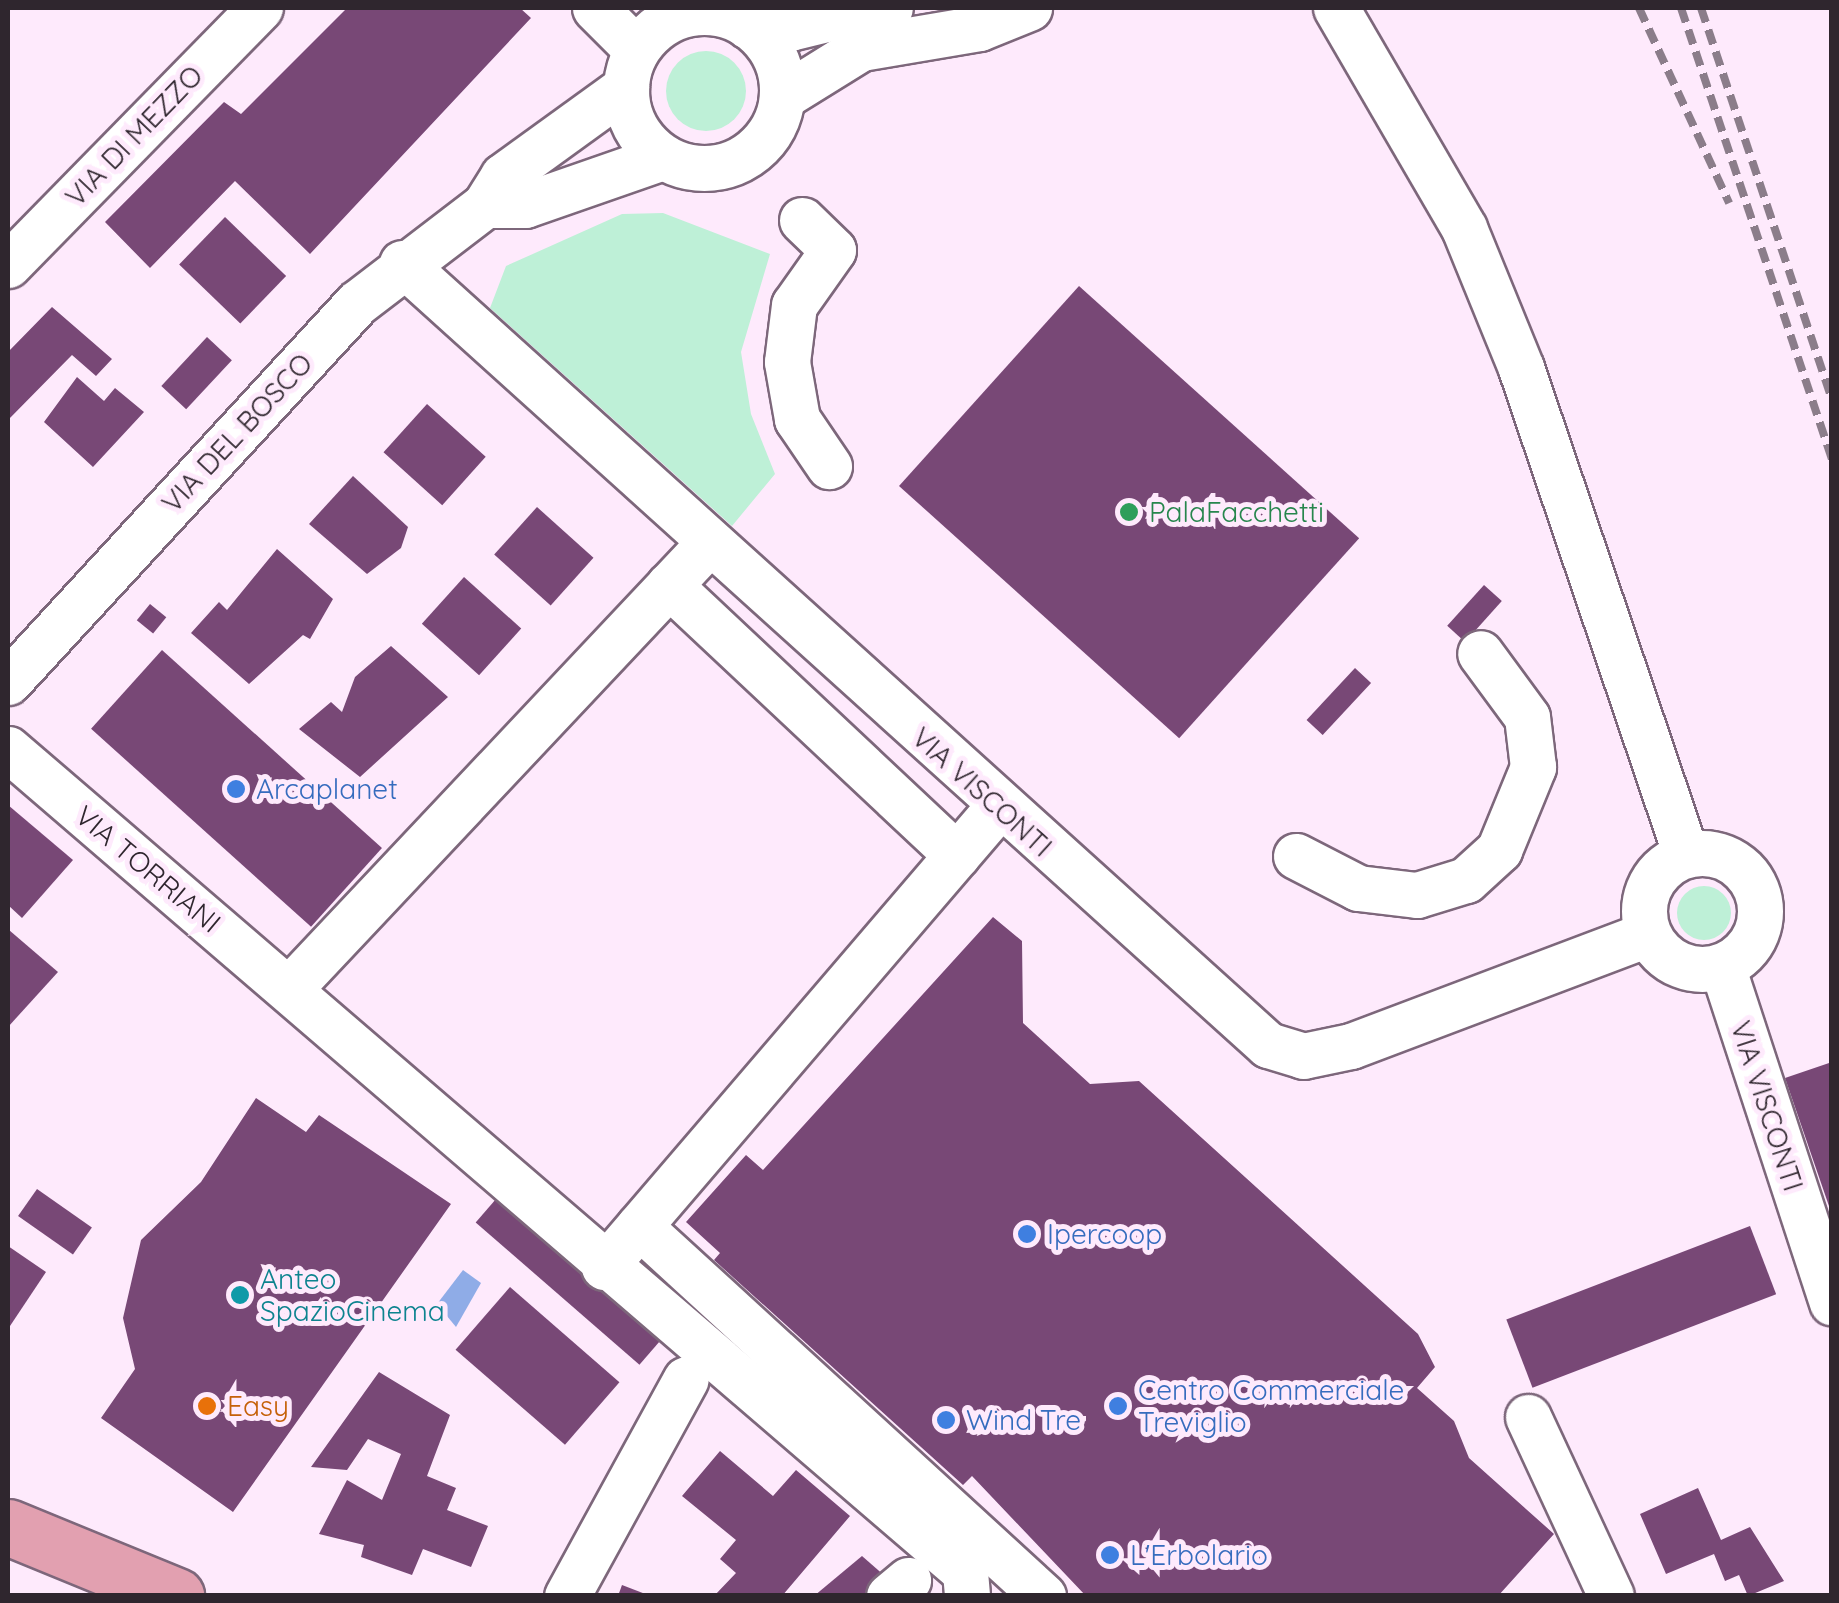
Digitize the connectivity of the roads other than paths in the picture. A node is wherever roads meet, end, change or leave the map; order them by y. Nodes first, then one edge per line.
1 (260, 8) edge
2 (595, 8) edge
3 (890, 8) edge
4 (1029, 8) edge
5 (1336, 8) edge
6 (681, 12) edge
7 (737, 17) edge
8 (866, 28) edge
9 (632, 68) junction
10 (782, 97) junction
11 (663, 157) junction
12 (485, 206) junction
13 (802, 220) dead end
14 (402, 263) junction
15 (8, 265) edge
16 (830, 466) dead end
17 (708, 544) junction
18 (669, 585) junction
19 (1480, 653) dead end
20 (8, 682) edge
21 (8, 749) edge
22 (998, 806) junction
23 (956, 855) junction
24 (1686, 855) junction
25 (1296, 856) dead end
26 (1648, 934) junction
27 (1722, 966) junction
28 (289, 989) junction
29 (639, 1226) junction
30 (604, 1267) junction
31 (1832, 1302) edge
32 (686, 1379) dead end
33 (1528, 1417) dead end
34 (8, 1527) edge
35 (147, 1590) edge
36 (568, 1596) edge
37 (967, 1596) edge
38 (1043, 1596) edge
39 (1611, 1596) edge

1 - 15 street, VIA DI MEZZO
2 - 9 street
3 - 8 street
4 - 8 street
5 - 24 street
6 - 7 street
6 - 9 street
7 - 8 street
7 - 10 street
8 - 10 street
9 - 11 street
9 - 12 street, VIA DEL BOSCO
10 - 11 street
11 - 12 street, VIA DEL BOSCO
12 - 14 street, VIA DEL BOSCO
13 - 16 street
14 - 17 street, VIA VISCONTI
14 - 20 street, VIA DEL BOSCO
17 - 18 street
17 - 22 street, VIA VISCONTI
18 - 23 street
18 - 28 street
19 - 25 street
21 - 28 street, VIA TORRIANI
22 - 23 street
22 - 26 street, VIA VISCONTI
23 - 29 street
24 - 26 street
24 - 27 street
26 - 27 street
27 - 31 street, VIA VISCONTI
28 - 30 street, VIA TORRIANI
29 - 30 street
29 - 38 street
30 - 37 street, VIA TORRIANI
32 - 36 street
33 - 39 street
34 - 35 main road

